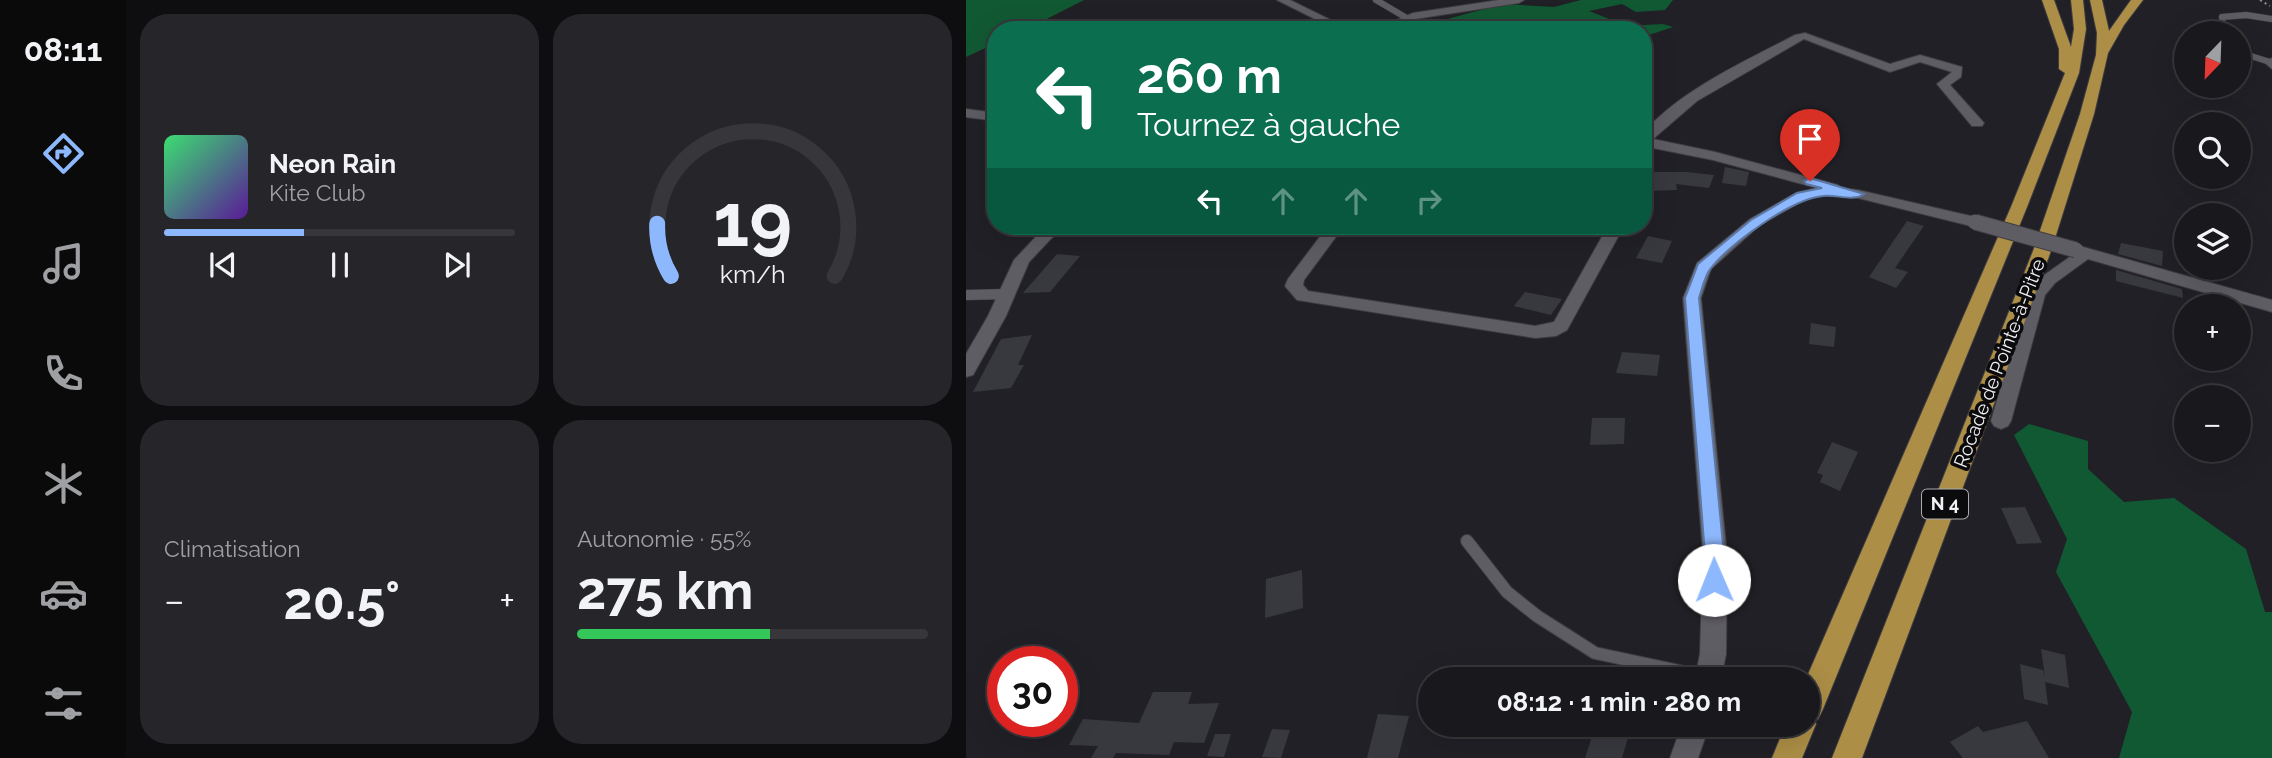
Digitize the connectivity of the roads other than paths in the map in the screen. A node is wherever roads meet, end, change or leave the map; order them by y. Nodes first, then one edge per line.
1 (1282, 0) edge
2 (1376, 0) edge
3 (1519, 0) edge
4 (2048, 0) edge
5 (2077, 0) edge
6 (2095, 0) edge
7 (2137, 0) edge
8 (1503, 1) edge
9 (1405, 18) junction
10 (2272, 19) edge
11 (1327, 21) edge
12 (1399, 21) edge
13 (2222, 21) edge
14 (2102, 55) junction
15 (2251, 56) edge
16 (2271, 63) edge
17 (2058, 108) junction
18 (966, 113) edge
19 (987, 116) edge
20 (1977, 123) dead end
21 (1652, 131) edge
22 (1652, 144) edge
23 (1858, 194) junction
24 (1046, 235) edge
25 (1329, 235) edge
26 (1611, 235) edge
27 (2081, 251) junction
28 (1007, 294) junction
29 (966, 295) edge
30 (2272, 306) edge
31 (966, 370) edge
32 (2001, 421) dead end
33 (1467, 541) dead end
34 (1658, 667) edge
35 (1710, 667) edge
36 (1820, 680) edge
37 (1692, 737) edge
38 (1796, 737) edge
39 (1684, 758) edge
40 (1787, 758) edge
41 (1847, 758) edge

1 - 11 street
2 - 9 lane
3 - 8 street
4 - 17 highway
5 - 17 highway, Rocade de Pointe-à-Pitre / N 4
6 - 14 highway, Rocade de Pointe-à-Pitre / N 4
7 - 14 highway
8 - 9 street
9 - 12 street
10 - 13 lane
14 - 41 highway, Rocade de Pointe-à-Pitre / N 4
15 - 16 lane
17 - 36 highway, Rocade de Pointe-à-Pitre / N 4
18 - 19 street
20 - 21 street
22 - 23 street
23 - 27 street, bridge
23 - 35 street
24 - 28 street
25 - 26 street
27 - 30 street
27 - 32 street
28 - 29 lane
28 - 31 street
33 - 34 lane
37 - 39 street
38 - 40 highway

